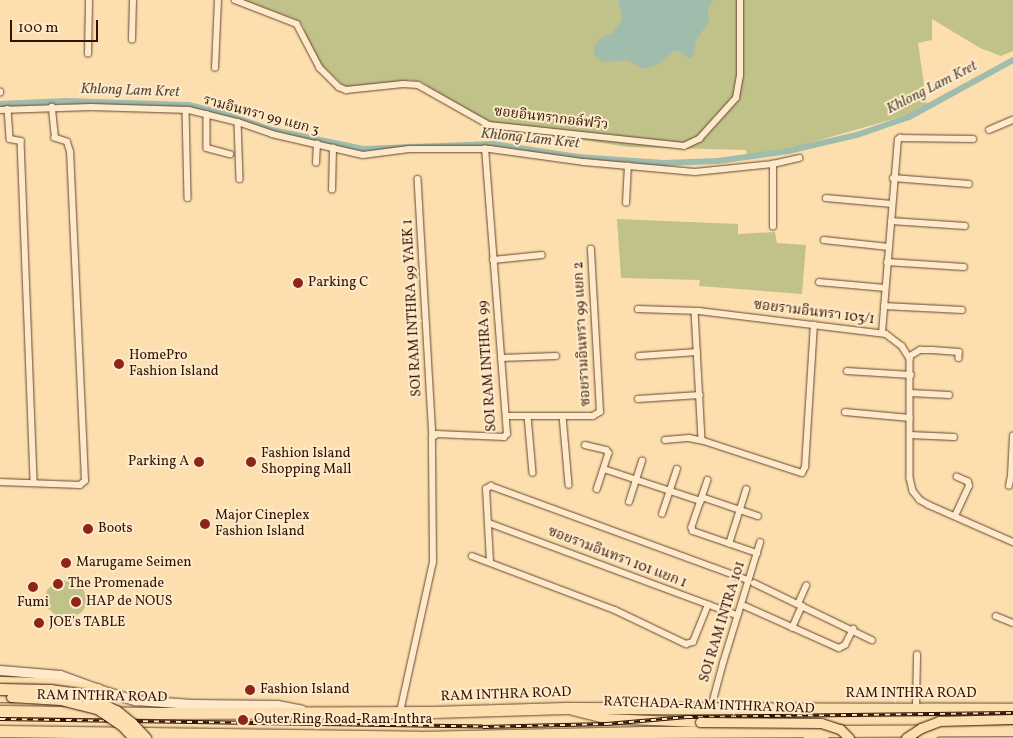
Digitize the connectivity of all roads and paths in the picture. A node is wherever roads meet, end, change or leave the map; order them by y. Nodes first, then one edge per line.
1 (89, 0) edge
2 (133, 0) edge
3 (218, 0) edge
4 (235, 0) edge
5 (740, 0) edge
6 (132, 40) dead end
7 (88, 54) dead end
8 (214, 68) dead end
9 (52, 107) junction
10 (0, 109) edge
11 (8, 109) junction
12 (186, 110) junction
13 (207, 114) junction
14 (1013, 120) edge
15 (238, 122) junction
16 (989, 130) dead end
17 (972, 140) dead end
18 (316, 144) junction
19 (333, 148) junction
20 (485, 150) junction
21 (230, 154) dead end
22 (799, 158) dead end
23 (316, 163) dead end
24 (773, 164) junction
25 (628, 166) junction
26 (893, 178) junction
27 (240, 179) dead end
28 (418, 179) dead end
29 (969, 184) dead end
30 (332, 190) dead end
31 (188, 198) dead end
32 (826, 198) dead end
33 (626, 203) dead end
34 (892, 204) junction
35 (891, 221) junction
36 (965, 226) dead end
37 (773, 227) dead end
38 (824, 240) dead end
39 (889, 247) junction
40 (591, 249) dead end
41 (542, 255) dead end
42 (493, 260) junction
43 (887, 262) junction
44 (964, 267) dead end
45 (819, 282) dead end
46 (885, 288) junction
47 (884, 306) junction
48 (638, 309) dead end
49 (962, 310) dead end
50 (695, 311) junction
51 (814, 325) junction
52 (882, 333) junction
53 (697, 352) junction
54 (556, 356) dead end
55 (638, 356) dead end
56 (910, 356) junction
57 (501, 358) junction
58 (959, 358) dead end
59 (847, 371) dead end
60 (911, 375) junction
61 (910, 392) junction
62 (949, 394) dead end
63 (700, 395) junction
64 (638, 399) dead end
65 (845, 412) dead end
66 (506, 416) junction
67 (528, 416) junction
68 (563, 416) junction
69 (910, 418) junction
70 (433, 436) junction
71 (910, 436) junction
72 (1013, 436) edge
73 (954, 437) dead end
74 (665, 440) dead end
75 (702, 440) junction
76 (585, 445) dead end
77 (642, 461) dead end
78 (604, 469) junction
79 (677, 469) dead end
80 (533, 473) dead end
81 (1012, 474) edge
82 (957, 478) dead end
83 (636, 480) junction
84 (708, 480) dead end
85 (0, 482) edge
86 (34, 483) junction
87 (569, 485) dead end
88 (1009, 486) dead end
89 (597, 489) dead end
90 (669, 490) junction
91 (746, 490) dead end
92 (702, 499) junction
93 (629, 502) dead end
94 (740, 510) junction
95 (662, 514) dead end
96 (758, 516) dead end
97 (955, 516) junction
98 (489, 523) junction
99 (1013, 542) edge
100 (760, 543) dead end
101 (729, 544) junction
102 (757, 553) junction
103 (472, 556) dead end
104 (490, 562) junction
105 (751, 582) junction
106 (806, 586) dead end
107 (708, 605) junction
108 (800, 605) junction
109 (745, 606) dead end
110 (737, 615) junction
111 (996, 616) dead end
112 (1013, 623) edge
113 (792, 628) junction
114 (853, 629) junction
115 (872, 640) dead end
116 (917, 655) dead end
117 (0, 670) edge
118 (0, 682) edge
119 (0, 689) edge
120 (98, 689) junction
121 (0, 697) edge
122 (564, 708) junction
123 (712, 708) junction
124 (864, 709) junction
125 (892, 709) junction
126 (963, 709) junction
127 (1013, 709) edge
128 (916, 710) junction
129 (0, 711) edge
130 (308, 711) junction
131 (400, 712) junction
132 (1013, 719) edge
133 (865, 730) junction
134 (1013, 730) edge
135 (0, 731) edge
136 (790, 731) junction
137 (892, 731) junction
138 (958, 731) junction
139 (937, 733) edge
140 (283, 735) junction
141 (643, 735) edge
142 (750, 735) edge
143 (570, 736) edge
144 (586, 736) edge
145 (414, 737) edge
146 (443, 737) edge
147 (133, 738) edge
148 (145, 738) edge
149 (262, 738) edge
150 (824, 738) edge
151 (849, 738) edge
152 (906, 738) edge
153 (922, 738) edge

1 - 7 street
2 - 6 street
3 - 8 street
4 - 5 street, ซอยอินทรากอล์ฟวิว
9 - 11 street, รามอินทรา 99 แยก 3
9 - 12 street, รามอินทรา 99 แยก 3
9 - 86 street
10 - 11 street, รามอินทรา 99 แยก 3
11 - 86 street
12 - 13 street, รามอินทรา 99 แยก 3
12 - 31 street
13 - 15 street, รามอินทรา 99 แยก 3
13 - 21 street
14 - 16 street
15 - 18 street, รามอินทรา 99 แยก 3
15 - 27 street
17 - 26 street
18 - 19 street, รามอินทรา 99 แยก 3
18 - 23 street
19 - 20 street, รามอินทรา 99 แยก 3
19 - 30 street
20 - 25 street, รามอินทรา 99 แยก 3
20 - 42 street, SOI RAM INTHRA 99
22 - 24 street, รามอินทรา 99 แยก 3
24 - 25 street, รามอินทรา 99 แยก 3
24 - 37 street
25 - 33 street
26 - 29 street
26 - 34 street
28 - 70 street, SOI RAM INTHRA 99 YAEK 1
32 - 34 street
34 - 35 street
35 - 36 street
35 - 39 street
38 - 39 street
39 - 43 street
40 - 68 street, ซอยรามอินทรา 99 แยก 2
41 - 42 street
42 - 57 street, SOI RAM INTHRA 99
43 - 44 street
43 - 46 street
45 - 46 street
46 - 47 street
47 - 49 street
47 - 52 street
48 - 50 street, ซอยรามอินทรา 103/1
50 - 51 street, ซอยรามอินทรา 103/1
50 - 53 street
51 - 52 street, ซอยรามอินทรา 103/1
51 - 75 street
52 - 56 street, ซอยรามอินทรา 103/1
53 - 55 street
53 - 63 street
54 - 57 street
56 - 58 street
56 - 60 street
57 - 66 street, SOI RAM INTHRA 99
59 - 60 street
60 - 61 street
61 - 62 street
61 - 69 street
63 - 64 street
63 - 75 street
65 - 69 street
66 - 67 street, ซอยรามอินทรา 99 แยก 2
66 - 70 street, SOI RAM INTHRA 99
67 - 68 street, ซอยรามอินทรา 99 แยก 2
67 - 80 street
68 - 87 street
69 - 71 street
70 - 131 street
71 - 73 street
71 - 97 street
72 - 81 street
74 - 75 street
76 - 78 street
77 - 83 street
78 - 83 street
78 - 89 street
79 - 90 street
81 - 88 street
82 - 97 street
83 - 90 street
83 - 93 street
84 - 92 street
85 - 86 street
90 - 92 street
90 - 95 street
91 - 94 street
92 - 94 street
92 - 101 street
94 - 96 street
94 - 101 street
97 - 99 street
98 - 104 street
98 - 105 street
98 - 107 street, ซอยรามอินทรา 101 แยก 1
100 - 102 street, SOI RAM INTRA 101
101 - 102 street
102 - 105 street, SOI RAM INTRA 101
103 - 104 street
104 - 107 street
105 - 108 street
105 - 110 street, SOI RAM INTRA 101
106 - 108 street
107 - 110 street, ซอยรามอินทรา 101 แยก 1
108 - 113 street
108 - 114 street
109 - 113 street
110 - 123 street, SOI RAM INTRA 101
111 - 112 street
113 - 114 street
114 - 115 street
116 - 128 street
117 - 120 main road
118 - 120 highway
119 - 148 highway, bridge
120 - 130 main road
121 - 147 main road, bridge
122 - 123 highway, RAM INTHRA ROAD
122 - 131 highway, RAM INTHRA ROAD
122 - 151 main road, RATCHADA-RAM INTHRA ROAD, bridge
123 - 124 highway, RAM INTHRA ROAD
124 - 125 highway, RAM INTHRA ROAD
124 - 133 highway
125 - 128 highway, RAM INTHRA ROAD
125 - 137 highway
126 - 127 highway, RAM INTHRA ROAD
126 - 128 highway, RAM INTHRA ROAD
126 - 138 highway
129 - 130 highway, RAM INTHRA ROAD
130 - 131 highway, RAM INTHRA ROAD
132 - 152 main road, bridge
133 - 136 highway
133 - 137 highway
134 - 138 highway
135 - 140 highway
136 - 142 highway
136 - 150 main road, RATCHADA-RAM INTHRA ROAD
137 - 139 highway
138 - 139 highway
139 - 153 main road
140 - 145 highway
140 - 149 highway
141 - 142 highway
141 - 144 highway
143 - 144 highway
143 - 146 highway
145 - 146 highway

